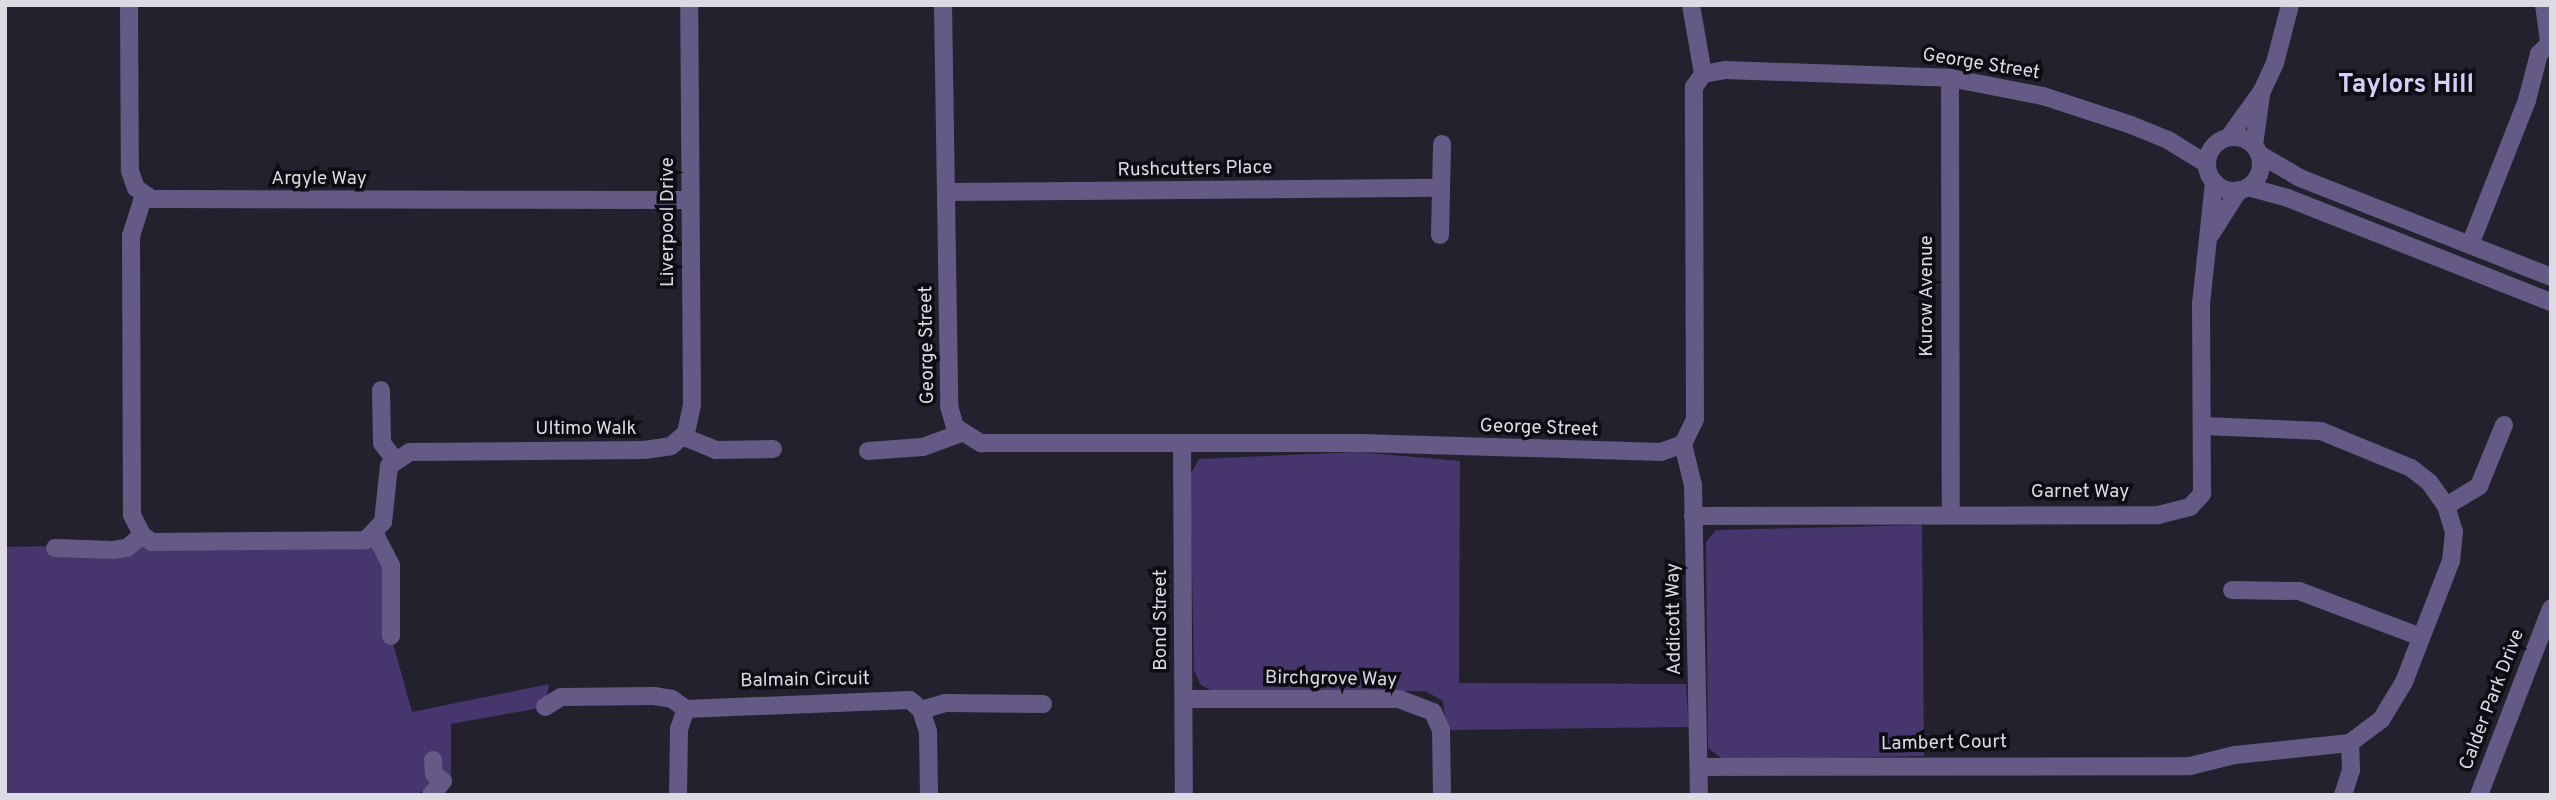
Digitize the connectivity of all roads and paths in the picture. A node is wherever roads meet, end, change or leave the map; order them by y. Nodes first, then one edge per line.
1 (129, 5) edge
2 (689, 5) edge
3 (1691, 5) edge
4 (2290, 5) edge
5 (2544, 5) edge
6 (946, 10) edge
7 (2550, 42) edge
8 (1703, 74) junction
9 (1950, 78) junction
10 (2262, 91) junction
11 (2229, 137) junction
12 (2168, 140) junction
13 (1443, 144) dead end
14 (2213, 146) junction
15 (2256, 150) junction
16 (2207, 164) junction
17 (2214, 183) junction
18 (1441, 188) junction
19 (2243, 188) junction
20 (948, 192) junction
21 (144, 195) junction
22 (690, 200) junction
23 (1440, 235) dead end
24 (2209, 237) junction
25 (2470, 245) junction
26 (2551, 277) edge
27 (2551, 302) edge
28 (381, 390) dead end
29 (2504, 425) dead end
30 (2203, 426) junction
31 (961, 433) junction
32 (684, 438) junction
33 (1182, 444) junction
34 (1683, 444) junction
35 (773, 449) dead end
36 (868, 451) dead end
37 (394, 459) junction
38 (2446, 506) junction
39 (1951, 513) junction
40 (1693, 516) junction
41 (375, 534) junction
42 (142, 535) junction
43 (55, 548) dead end
44 (2232, 590) dead end
45 (2549, 613) edge
46 (391, 636) dead end
47 (2421, 637) junction
48 (1184, 699) junction
49 (1043, 704) dead end
50 (545, 707) dead end
51 (686, 709) junction
52 (921, 709) junction
53 (2350, 743) junction
54 (432, 760) dead end
55 (1699, 766) junction
56 (431, 795) edge
57 (678, 795) edge
58 (929, 795) edge
59 (1184, 795) edge
60 (1441, 795) edge
61 (1699, 795) edge
62 (2343, 795) edge
63 (2479, 795) edge

1 - 21 street
2 - 22 street, Liverpool Drive
3 - 8 street
4 - 10 street
5 - 7 street
6 - 20 street, George Street
7 - 25 street
8 - 9 street, George Street
8 - 34 street
9 - 12 street, George Street
9 - 39 street, Kurow Avenue
10 - 11 street
10 - 15 street
11 - 14 street
11 - 15 street
12 - 14 street, George Street
12 - 16 street, George Street
13 - 18 street
14 - 16 street
15 - 19 street
15 - 25 street
16 - 17 street
17 - 19 street
17 - 24 street, Garnet Way
18 - 20 street, Rushcutters Place
18 - 23 street
19 - 24 street, Garnet Way
19 - 27 street
20 - 31 street, George Street
21 - 22 street, Argyle Way
21 - 42 street
22 - 32 street, Liverpool Drive
24 - 30 street, Garnet Way
25 - 26 street
28 - 37 street
29 - 38 street
30 - 38 street
30 - 39 street, Garnet Way
31 - 33 street, George Street
31 - 36 street
32 - 35 street
32 - 37 street, Ultimo Walk
33 - 34 street, George Street
33 - 48 street, Bond Street
34 - 40 street, Addicott Way
37 - 41 street
38 - 47 street
39 - 40 street, Garnet Way
40 - 55 street, Addicott Way
41 - 42 street
41 - 46 street
42 - 43 street
44 - 47 street
45 - 63 street, Calder Park Drive
47 - 53 street
48 - 59 street, Bond Street
48 - 60 street, Birchgrove Way
49 - 52 street, Balmain Circuit
50 - 51 street, Balmain Circuit
51 - 52 street, Balmain Circuit
51 - 57 street
52 - 58 street
53 - 55 street, Lambert Court
53 - 62 street
54 - 56 street
55 - 61 street, Addicott Way

